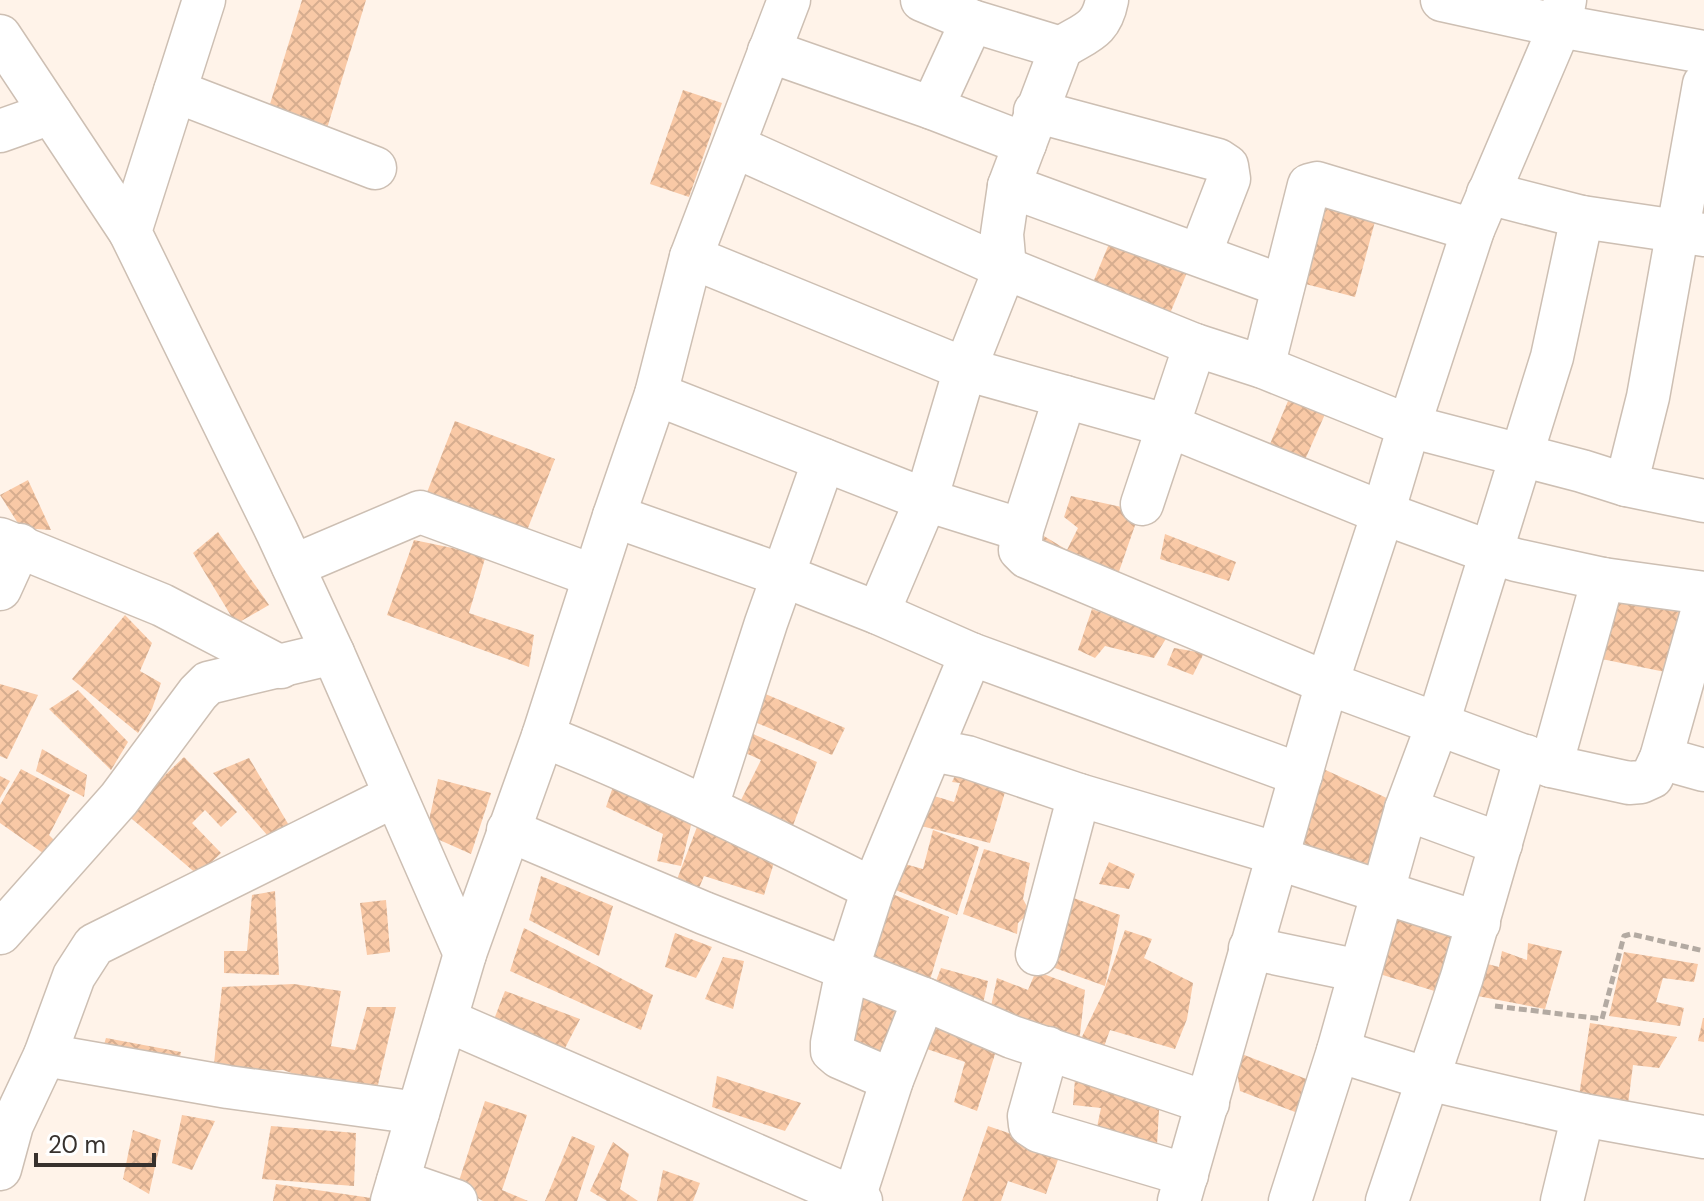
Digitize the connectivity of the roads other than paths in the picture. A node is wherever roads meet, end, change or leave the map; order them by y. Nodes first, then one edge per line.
1 (204, 0) edge
2 (789, 0) edge
3 (922, 0) edge
4 (1107, 0) edge
5 (1442, 0) edge
6 (1562, 13) edge
7 (985, 16) edge
8 (0, 36) edge
9 (1061, 48) junction
10 (769, 51) junction
11 (1704, 52) edge
12 (1704, 84) edge
13 (175, 91) junction
14 (932, 108) junction
15 (51, 113) junction
16 (1030, 128) junction
17 (0, 131) edge
18 (734, 146) junction
19 (375, 168) dead end
20 (1009, 186) junction
21 (1481, 212) junction
22 (1582, 217) junction
23 (130, 232) junction
24 (1692, 233) edge
25 (1200, 254) junction
26 (691, 257) junction
27 (1005, 268) junction
28 (1283, 286) junction
29 (1195, 345) junction
30 (1263, 367) junction
31 (965, 369) junction
32 (656, 394) junction
33 (1065, 397) junction
34 (1169, 426) junction
35 (1409, 426) junction
36 (1521, 457) junction
37 (824, 460) junction
38 (1626, 485) junction
39 (926, 500) junction
40 (1704, 501) edge
41 (1142, 504) dead end
42 (1383, 513) junction
43 (614, 516) junction
44 (1022, 530) junction
45 (10, 542) edge
46 (1490, 552) junction
47 (293, 566) junction
48 (594, 576) junction
49 (784, 576) junction
50 (1603, 579) junction
51 (0, 589) edge
52 (1704, 593) edge
53 (1704, 605) edge
54 (878, 613) junction
55 (333, 653) junction
56 (971, 654) junction
57 (281, 667) junction
58 (1695, 679) edge
59 (1327, 683) junction
60 (1438, 723) junction
61 (543, 736) junction
62 (932, 750) junction
63 (1661, 758) junction
64 (1538, 761) junction
65 (1704, 770) edge
66 (1301, 775) junction
67 (1079, 795) junction
68 (394, 796) junction
69 (707, 806) junction
70 (1406, 809) junction
71 (508, 830) junction
72 (1501, 844) junction
73 (1278, 854) junction
74 (873, 889) junction
75 (1385, 891) junction
76 (1479, 923) junction
77 (0, 933) edge
78 (1250, 948) junction
79 (465, 954) junction
80 (1037, 954) dead end
81 (847, 970) junction
82 (1360, 971) junction
83 (924, 999) junction
84 (446, 1020) junction
85 (1048, 1048) junction
86 (1338, 1051) junction
87 (45, 1055) junction
88 (1428, 1079) junction
89 (892, 1080) junction
90 (1208, 1103) junction
91 (418, 1113) junction
92 (1583, 1115) junction
93 (6, 1121) edge
94 (1704, 1137) edge
95 (0, 1169) edge
96 (395, 1191) edge
97 (1185, 1193) edge
98 (1398, 1197) edge
99 (858, 1200) edge
100 (456, 1201) edge
101 (1290, 1201) edge
102 (1562, 1201) edge

1 - 13 street
2 - 10 street
3 - 7 street
4 - 9 street
5 - 6 street
6 - 11 street
6 - 21 street
7 - 9 street
7 - 14 street
8 - 15 street
9 - 16 street
10 - 14 street
10 - 18 street
12 - 24 street
13 - 19 street
13 - 23 street
14 - 16 street
15 - 17 street
15 - 23 street
16 - 20 street
16 - 25 street
18 - 26 street
18 - 27 street
20 - 25 street
20 - 27 street
21 - 22 street
21 - 28 street
21 - 35 street
22 - 24 street
22 - 36 street
23 - 47 street
24 - 38 street
25 - 28 street
26 - 31 street
26 - 32 street
27 - 29 street
27 - 31 street
28 - 30 street
29 - 30 street
29 - 34 street
30 - 35 street
31 - 33 street
31 - 39 street
32 - 37 street
32 - 43 street
33 - 34 street
33 - 44 street
34 - 41 street
34 - 42 street
35 - 36 street
35 - 42 street
36 - 38 street
36 - 46 street
37 - 39 street
37 - 49 street
38 - 40 street
39 - 44 street
39 - 54 street
42 - 46 street
42 - 59 street
43 - 48 street
43 - 49 street
44 - 59 street
45 - 51 street
45 - 57 street
46 - 50 street
46 - 60 street
47 - 48 street
47 - 55 street
48 - 61 street
49 - 54 street
49 - 69 street
50 - 52 street
50 - 64 street
53 - 58 street
54 - 56 street
55 - 57 street
55 - 68 street
56 - 62 street
56 - 66 street
57 - 77 street
58 - 63 street
59 - 60 street
59 - 66 street
60 - 64 street
60 - 70 street
61 - 69 street
61 - 71 street
62 - 67 street
62 - 74 street
63 - 64 street
63 - 65 street
64 - 72 street
66 - 73 street
67 - 73 street
67 - 80 street
68 - 79 street
68 - 87 street
69 - 74 street
70 - 72 street
70 - 75 street
71 - 79 street
71 - 81 street
72 - 76 street
73 - 75 street
73 - 78 street
74 - 81 street
75 - 76 street
75 - 82 street
76 - 88 street
78 - 82 street
78 - 90 street
79 - 84 street
81 - 83 street
81 - 89 street
82 - 86 street
83 - 85 street
83 - 89 street
84 - 91 street
84 - 99 street
85 - 90 street
85 - 97 street
86 - 88 street
86 - 101 street
87 - 91 street
87 - 93 street
88 - 92 street
88 - 98 street
89 - 99 street
90 - 97 street
91 - 96 street
92 - 94 street
92 - 102 street
93 - 95 street
96 - 100 street

